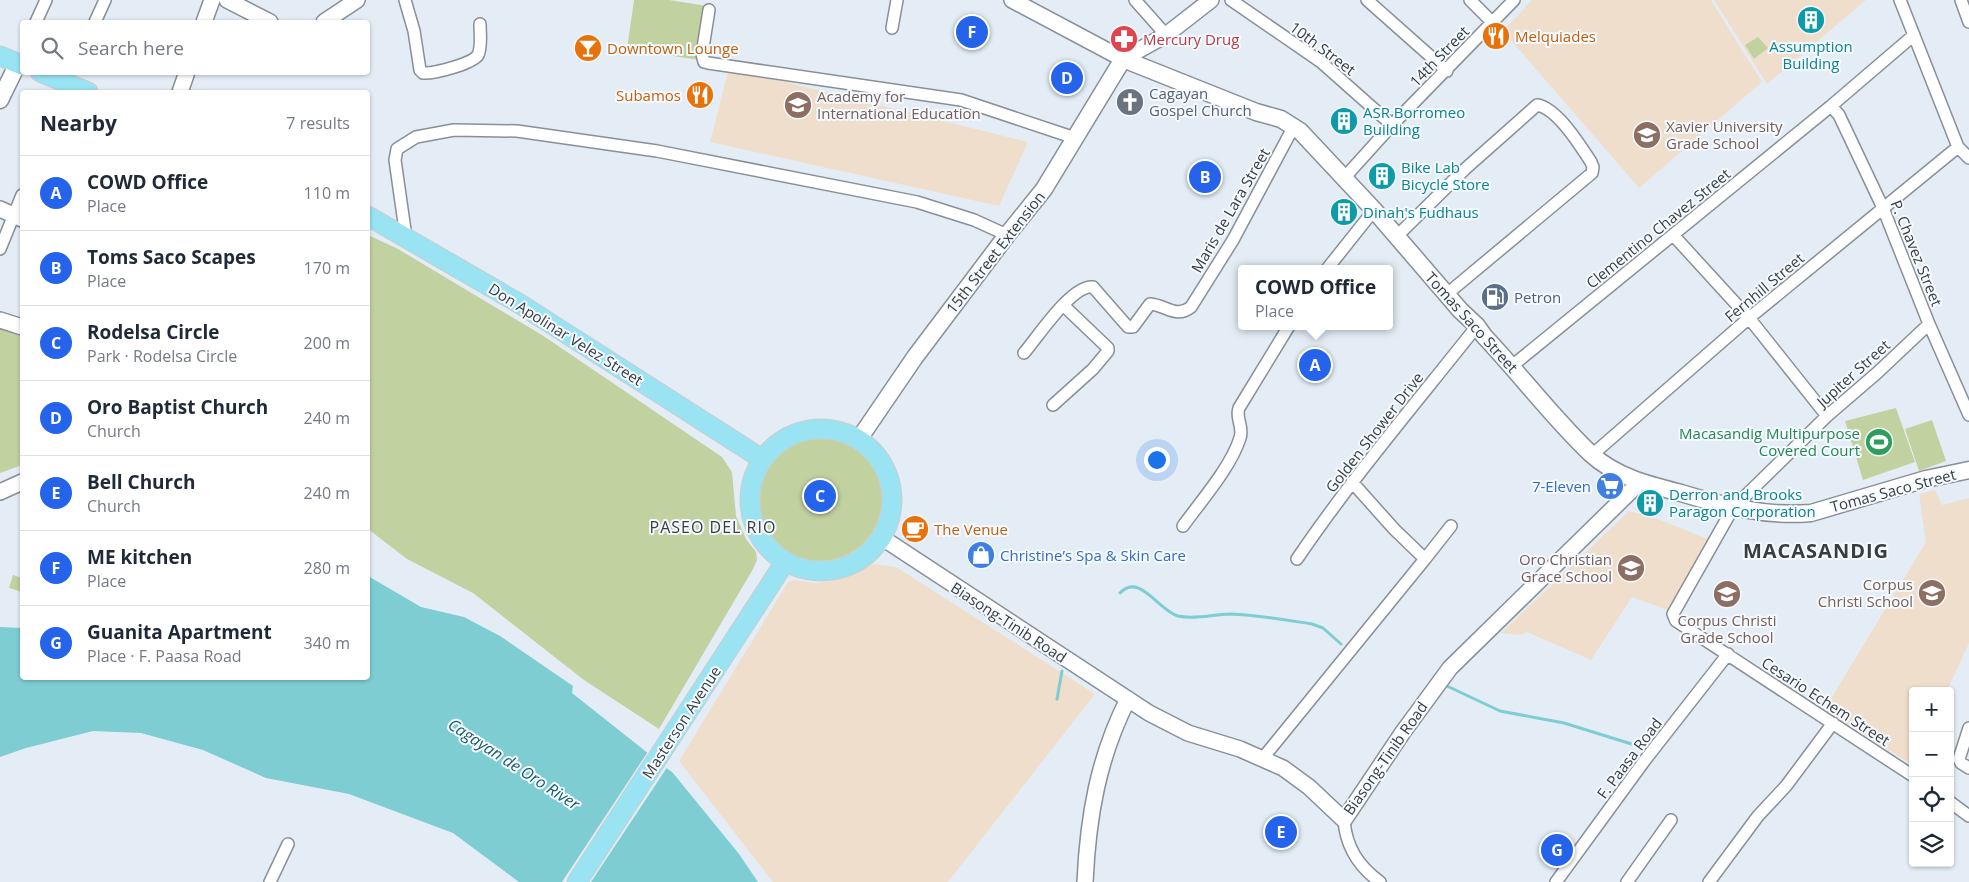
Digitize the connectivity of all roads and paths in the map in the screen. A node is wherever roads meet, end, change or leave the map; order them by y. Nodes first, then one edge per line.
1 (46, 0) edge
2 (105, 0) edge
3 (212, 0) edge
4 (227, 0) edge
5 (357, 0) edge
6 (404, 0) edge
7 (898, 0) edge
8 (1012, 0) edge
9 (1135, 0) edge
10 (1211, 0) edge
11 (1231, 0) edge
12 (1367, 0) edge
13 (1470, 0) edge
14 (1514, 0) edge
15 (1900, 0) edge
16 (1961, 0) edge
17 (709, 10) dead end
18 (37, 20) edge
19 (96, 20) edge
20 (205, 20) edge
21 (266, 20) edge
22 (327, 20) edge
23 (1492, 22) junction
24 (1969, 22) edge
25 (480, 24) dead end
26 (892, 28) dead end
27 (1166, 35) junction
28 (1914, 35) junction
29 (0, 56) edge
30 (1123, 59) junction
31 (16, 62) edge
32 (1446, 71) junction
33 (48, 75) edge
34 (186, 75) edge
35 (69, 83) edge
36 (84, 90) edge
37 (181, 90) edge
38 (3, 95) edge
39 (1831, 106) junction
40 (1392, 125) junction
41 (1294, 126) junction
42 (1075, 138) junction
43 (1958, 147) junction
44 (1969, 158) edge
45 (1345, 177) junction
46 (1883, 208) junction
47 (0, 209) edge
48 (1374, 210) junction
49 (18, 217) edge
50 (370, 217) edge
51 (1007, 235) junction
52 (1674, 236) junction
53 (406, 237) junction
54 (1396, 237) junction
55 (0, 250) edge
56 (1330, 265) edge
57 (1447, 294) junction
58 (1063, 306) junction
59 (1749, 318) junction
60 (0, 320) edge
61 (1929, 324) junction
62 (20, 326) edge
63 (1477, 326) junction
64 (1287, 330) edge
65 (1024, 353) dead end
66 (1512, 366) junction
67 (1966, 402) edge
68 (1053, 405) dead end
69 (1969, 415) edge
70 (1826, 416) junction
71 (859, 439) junction
72 (1592, 454) junction
73 (762, 458) junction
74 (1969, 470) edge
75 (1352, 482) junction
76 (1640, 482) junction
77 (20, 483) edge
78 (0, 492) edge
79 (1733, 508) junction
80 (1183, 526) dead end
81 (1451, 526) dead end
82 (881, 538) junction
83 (1425, 558) junction
84 (1297, 560) dead end
85 (785, 562) junction
86 (1673, 617) joint
87 (1728, 654) junction
88 (1128, 700) junction
89 (1833, 723) junction
90 (1969, 728) edge
91 (1263, 758) junction
92 (1969, 768) edge
93 (1909, 773) edge
94 (1954, 805) edge
95 (1969, 816) edge
96 (1344, 820) junction
97 (1672, 820) dead end
98 (288, 844) dead end
99 (270, 882) edge
100 (577, 882) edge
101 (1085, 882) edge
102 (1380, 882) edge
103 (1556, 882) edge
104 (1627, 882) edge
105 (1709, 882) edge

1 - 18 street
2 - 19 street
3 - 20 street
4 - 21 street
5 - 22 street
6 - 25 street
7 - 26 street
8 - 30 street, Tomas Saco Street
9 - 27 street
10 - 27 street
11 - 40 street, 10th Street
12 - 32 street
13 - 23 street
14 - 23 street, 14th Street
15 - 28 street
16 - 24 street
17 - 42 street
23 - 32 street, 14th Street
27 - 30 street
28 - 39 street, Clementino Chavez Street
28 - 43 street
29 - 31 main road
30 - 41 main road, Tomas Saco Street
30 - 42 main road, 15th Street Extension
31 - 38 main road
32 - 40 street, 14th Street
33 - 35 main road
34 - 37 street
35 - 36 main road
39 - 46 street, P. Chavez Street
39 - 52 street, Clementino Chavez Street
40 - 45 street, 14th Street
41 - 45 main road, Tomas Saco Street
41 - 58 street, Maris de Lara Street
42 - 51 main road, 15th Street Extension
43 - 44 street
43 - 46 street, Fernhill Street
45 - 48 main road, Tomas Saco Street
46 - 59 street, Fernhill Street
46 - 61 street, P. Chavez Street
47 - 49 street
48 - 54 main road, Tomas Saco Street
48 - 56 street
49 - 55 street
50 - 53 main road, Don Apolinar Velez Street
51 - 53 street
51 - 71 main road, 15th Street Extension
52 - 59 street
52 - 66 street, Clementino Chavez Street
53 - 73 main road, Don Apolinar Velez Street
54 - 57 main road, Tomas Saco Street
54 - 57 street
57 - 63 main road, Tomas Saco Street
58 - 65 street
58 - 68 street
59 - 70 street
59 - 72 street, Fernhill Street
60 - 62 street
61 - 67 street, P. Chavez Street
61 - 70 street, Jupiter Street
63 - 66 main road, Tomas Saco Street
63 - 75 street, Golden Shower Drive
64 - 80 street
66 - 72 main road, Tomas Saco Street
67 - 69 street, P. Chavez Street
70 - 79 street, Jupiter Street
71 - 73 main road
71 - 82 main road
72 - 76 main road, Tomas Saco Street
73 - 85 main road
74 - 79 main road, Tomas Saco Street
75 - 83 street
75 - 84 street, Golden Shower Drive
76 - 79 main road, Tomas Saco Street
76 - 96 street, Biasong-Tinib Road
77 - 78 street
79 - 86 street, Jupiter Street
81 - 83 street
82 - 85 main road
82 - 88 street, Biasong-Tinib Road
83 - 91 street
85 - 100 main road, Masterson Avenue
86 - 87 street, Cesario Echem Street
87 - 89 street, Cesario Echem Street
87 - 103 street, F. Paasa Road
88 - 91 street, Biasong-Tinib Road
88 - 101 street
89 - 93 street, Cesario Echem Street
89 - 105 street
90 - 92 street
91 - 96 street, Biasong-Tinib Road
94 - 95 street
96 - 102 street
97 - 104 street
98 - 99 street

